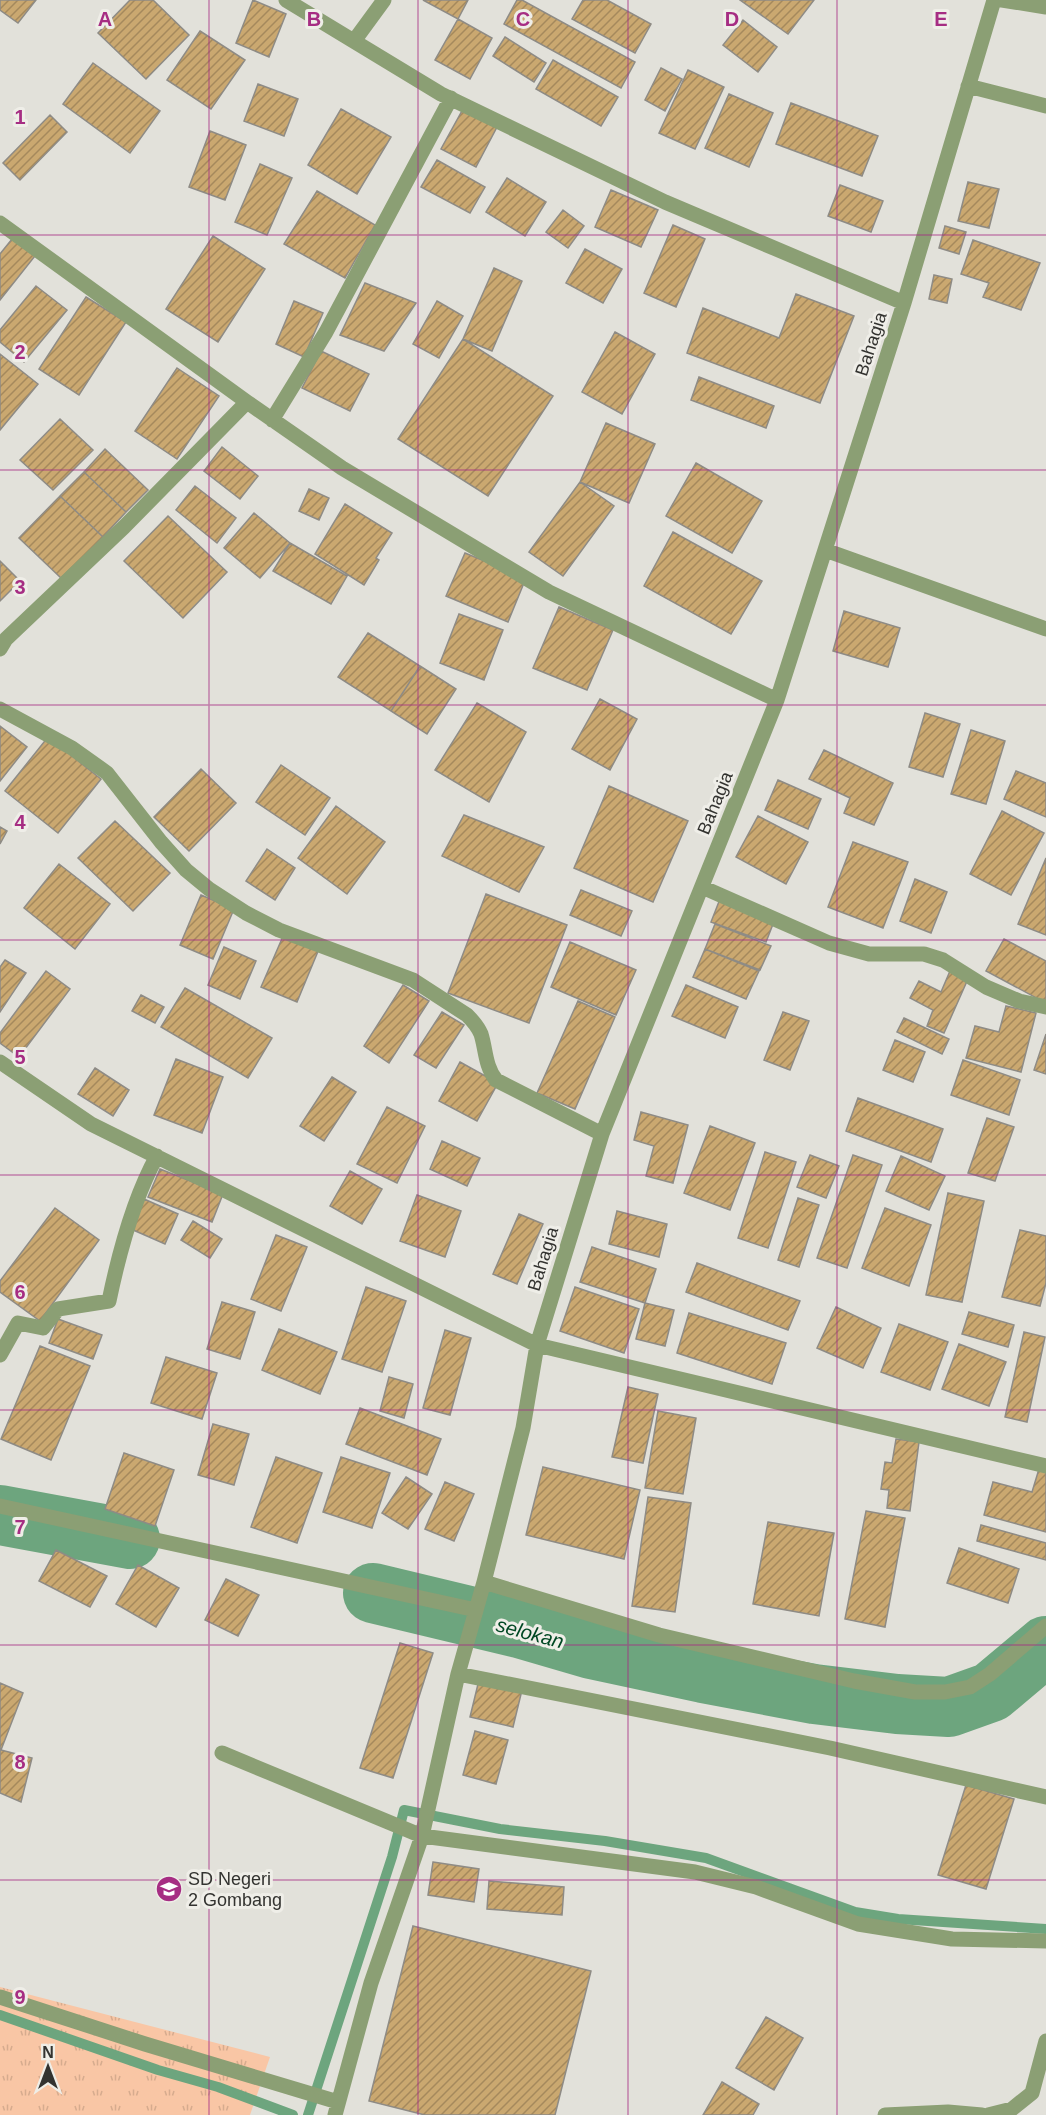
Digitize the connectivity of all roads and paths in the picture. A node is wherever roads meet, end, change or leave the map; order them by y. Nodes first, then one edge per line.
1 (286, 0) edge
2 (384, 0) edge
3 (994, 0) edge
4 (1002, 0) edge
5 (1046, 7) edge
6 (354, 41) junction
7 (968, 87) junction
8 (451, 98) junction
9 (1046, 106) edge
10 (0, 224) edge
11 (904, 303) junction
12 (247, 402) junction
13 (272, 420) junction
14 (825, 550) junction
15 (1046, 629) edge
16 (0, 649) edge
17 (777, 700) junction
18 (0, 709) edge
19 (702, 887) junction
20 (1046, 1007) edge
21 (0, 1062) edge
22 (602, 1134) junction
23 (157, 1156) junction
24 (537, 1345) junction
25 (0, 1355) edge
26 (1046, 1466) edge
27 (0, 1506) edge
28 (484, 1582) junction
29 (475, 1614) junction
30 (1046, 1626) edge
31 (458, 1674) junction
32 (222, 1752) dead end
33 (1046, 1797) edge
34 (422, 1835) junction
35 (1046, 1941) edge
36 (0, 1997) edge
37 (1046, 2041) edge
38 (336, 2106) edge
39 (885, 2115) edge
40 (982, 2115) edge
41 (988, 2115) edge

1 - 6 street
2 - 6 street
3 - 7 street, Bahagia
4 - 5 street
6 - 8 street
7 - 9 street
7 - 11 street, Bahagia
8 - 11 street
8 - 13 street
10 - 12 street
11 - 14 street, Bahagia
12 - 13 street
12 - 16 street
13 - 17 street
14 - 15 street
14 - 17 street, Bahagia
17 - 19 street, Bahagia
18 - 22 street
19 - 20 street
19 - 22 street, Bahagia
21 - 23 street
22 - 24 street, Bahagia
23 - 24 street
23 - 25 street
24 - 26 street
24 - 28 street, Bahagia
27 - 29 street
28 - 29 street, Bahagia
28 - 30 street
29 - 31 street, Bahagia
31 - 33 street
31 - 34 street, Bahagia
32 - 34 street
34 - 35 street
34 - 38 street, Bahagia
36 - 38 street
37 - 41 street
39 - 40 street

